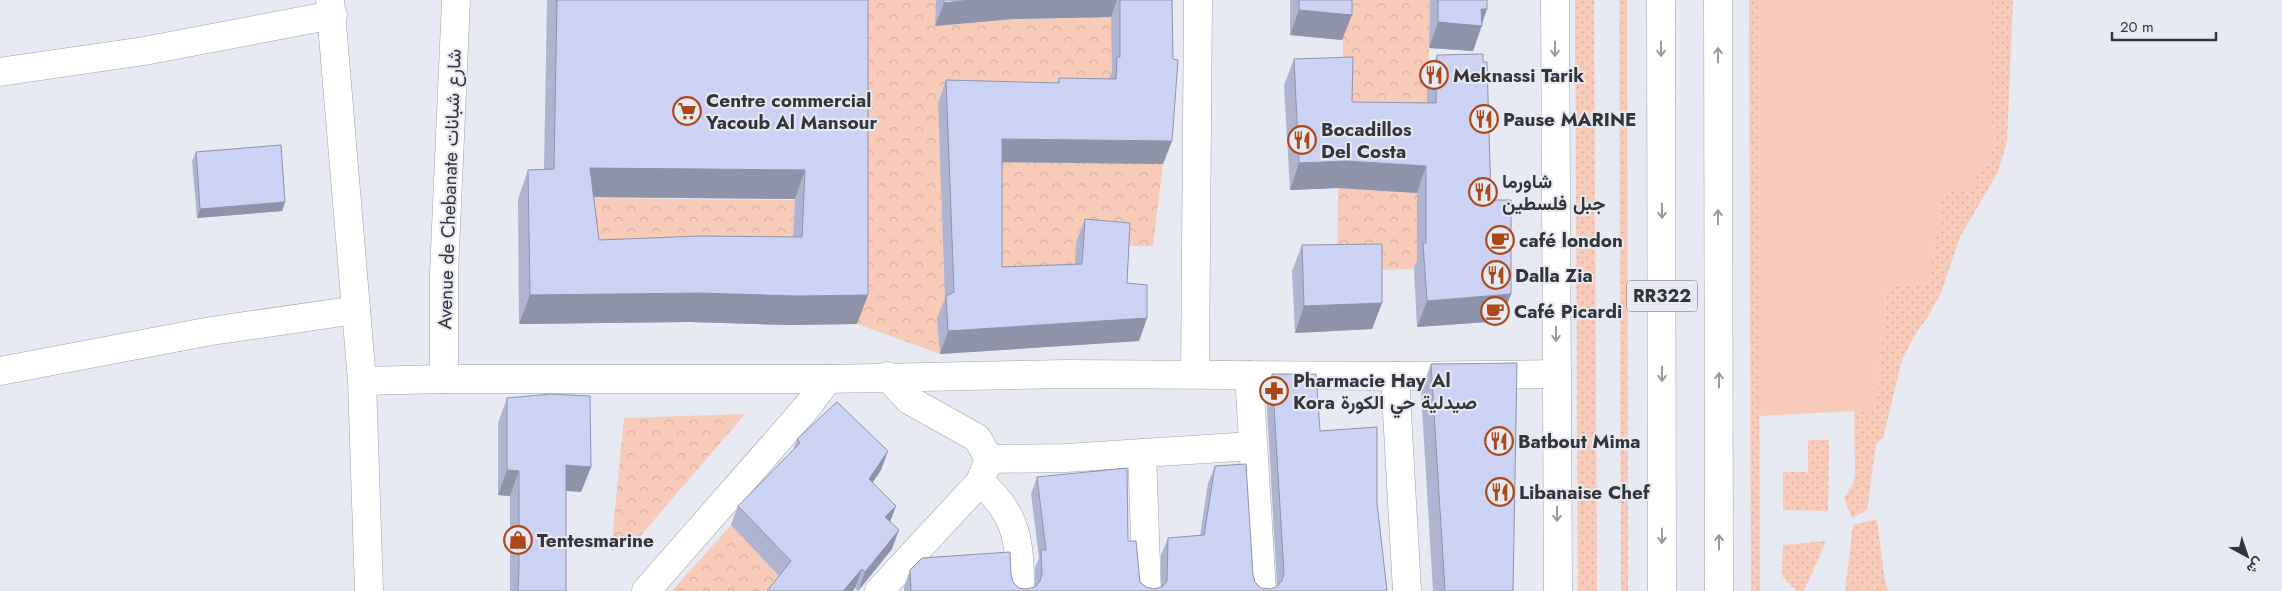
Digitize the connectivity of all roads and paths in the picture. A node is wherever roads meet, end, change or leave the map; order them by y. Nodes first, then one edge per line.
1 (456, 0) edge
2 (1198, 0) edge
3 (1554, 0) edge
4 (1661, 0) edge
5 (1718, 0) edge
6 (331, 7) edge
7 (0, 72) edge
8 (356, 310) junction
9 (0, 370) edge
10 (1195, 374) junction
11 (1557, 374) junction
12 (1249, 375) junction
13 (887, 376) junction
14 (1395, 376) junction
15 (828, 378) junction
16 (444, 379) junction
17 (362, 382) junction
18 (1252, 446) junction
19 (1142, 454) junction
20 (985, 471) junction
21 (369, 591) edge
22 (646, 591) edge
23 (878, 591) edge
24 (1020, 591) edge
25 (1147, 591) edge
26 (1262, 591) edge
27 (1407, 591) edge
28 (1558, 591) edge
29 (1662, 591) edge
30 (1719, 591) edge

1 - 16 street, Avenue de Chebanate شارع شبانات
2 - 10 street
3 -> 11 street
4 -> 29 street, RR322
30 -> 5 street, RR322
6 - 7 street
6 - 8 street
8 - 9 street
8 - 17 street
10 - 12 street
10 - 13 street
11 - 14 street
11 -> 28 street
12 - 14 street
12 - 18 street
13 - 15 street
13 - 20 street
14 - 27 street
15 - 16 street
15 - 22 street
16 - 17 street
17 - 21 street
18 - 19 street
18 - 26 street
19 - 20 street
19 - 25 street
20 - 23 street
20 - 24 street

